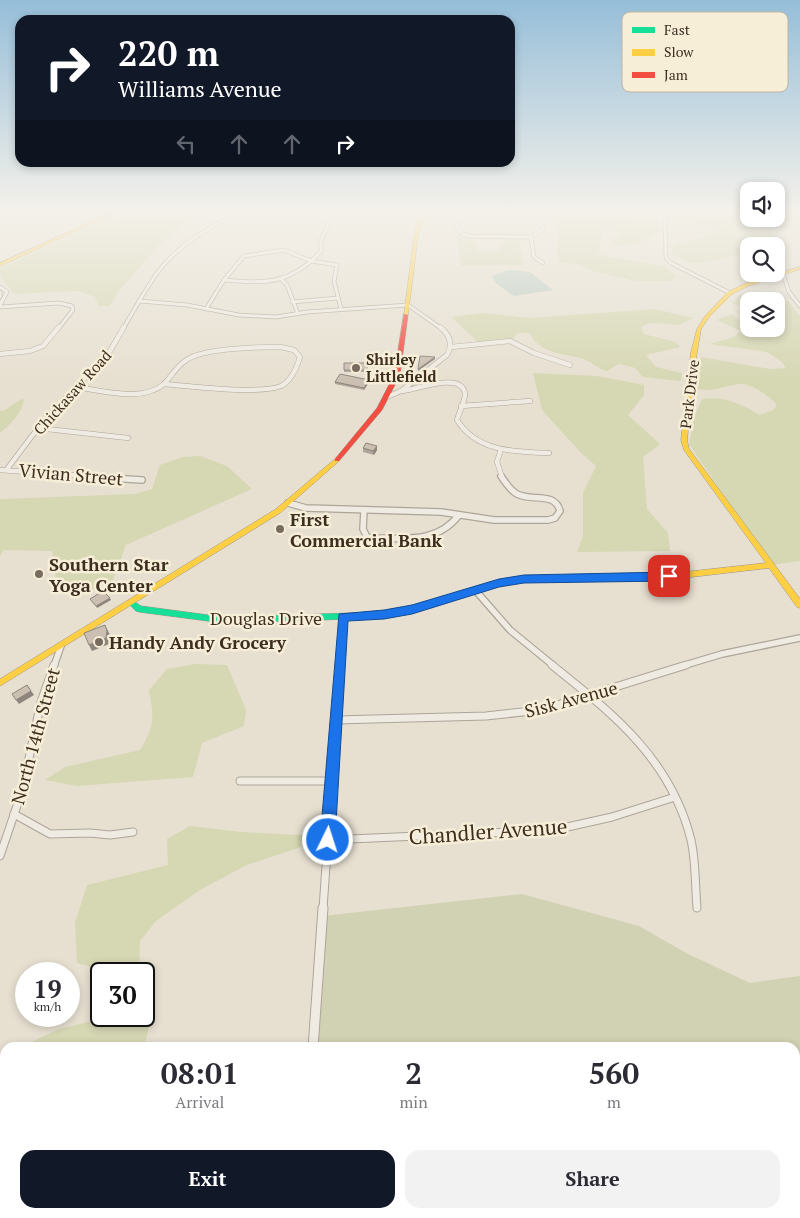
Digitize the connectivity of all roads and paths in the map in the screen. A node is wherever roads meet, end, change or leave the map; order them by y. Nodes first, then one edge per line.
1 (161, 269) edge
2 (233, 269) edge
3 (300, 269) edge
4 (336, 269) edge
5 (412, 269) edge
6 (682, 269) edge
7 (798, 269) edge
8 (785, 273) edge
9 (224, 280) junction
10 (282, 280) junction
11 (785, 280) edge
12 (756, 282) edge
13 (0, 287) edge
14 (0, 292) edge
15 (730, 293) junction
16 (0, 297) edge
17 (338, 298) junction
18 (140, 301) junction
19 (292, 302) junction
20 (408, 305) junction
21 (0, 306) edge
22 (800, 306) edge
23 (206, 309) junction
24 (341, 309) junction
25 (298, 314) junction
26 (451, 347) junction
27 (0, 354) edge
28 (570, 365) dead end
29 (164, 384) junction
30 (75, 387) junction
31 (401, 391) junction
32 (387, 398) junction
33 (530, 401) dead end
34 (461, 406) junction
35 (38, 428) junction
36 (128, 438) dead end
37 (501, 449) junction
38 (549, 453) dead end
39 (7, 469) junction
40 (0, 470) edge
41 (142, 480) dead end
42 (288, 503) junction
43 (364, 511) junction
44 (459, 515) junction
45 (771, 565) junction
46 (476, 590) junction
47 (132, 602) junction
48 (800, 605) edge
49 (343, 617) junction
50 (800, 638) edge
51 (61, 646) junction
52 (0, 683) edge
53 (589, 696) junction
54 (336, 720) junction
55 (240, 781) dead end
56 (332, 781) junction
57 (675, 796) junction
58 (14, 814) junction
59 (133, 832) dead end
60 (328, 840) junction
61 (0, 856) edge
62 (697, 908) dead end
63 (313, 1042) edge

1 - 18 street, Chickasaw Road
2 - 9 street
3 - 10 street
4 - 17 street
5 - 20 street
6 - 15 street
7 - 8 street, Park Drive
9 - 10 street
9 - 23 street
10 - 19 street
11 - 22 street
12 - 15 street, Park Drive
13 - 21 street
14 - 16 street
15 - 45 street, Park Drive
17 - 19 street
17 - 24 street
18 - 23 street
18 - 30 street, Chickasaw Road
19 - 25 street
20 - 24 street
20 - 26 street
20 - 32 street
21 - 27 street
23 - 25 street
24 - 25 street
26 - 28 street
26 - 31 street
29 - 29 street
29 - 30 street
30 - 35 street, Chickasaw Road
31 - 32 street
31 - 34 street
32 - 42 street
33 - 34 street
34 - 37 street
35 - 36 street
35 - 39 street, Chickasaw Road
37 - 38 street
37 - 44 street
39 - 40 street, Vivian Street
39 - 41 street, Vivian Street
42 - 43 street
42 - 47 street
43 - 44 street
43 - 44 street
45 - 46 street, Douglas Drive
45 - 48 street, Park Drive
46 - 49 street, Douglas Drive
46 - 53 street
47 - 49 street, Douglas Drive
47 - 51 street
49 - 54 street
50 - 53 street, Sisk Avenue
51 - 52 street
51 - 58 street, North 14th Street
53 - 54 street, Sisk Avenue
53 - 57 street
54 - 56 street
55 - 56 street
56 - 60 street
57 - 60 street, Chandler Avenue
57 - 62 street
58 - 59 street
58 - 61 street, North 14th Street
60 - 63 street

